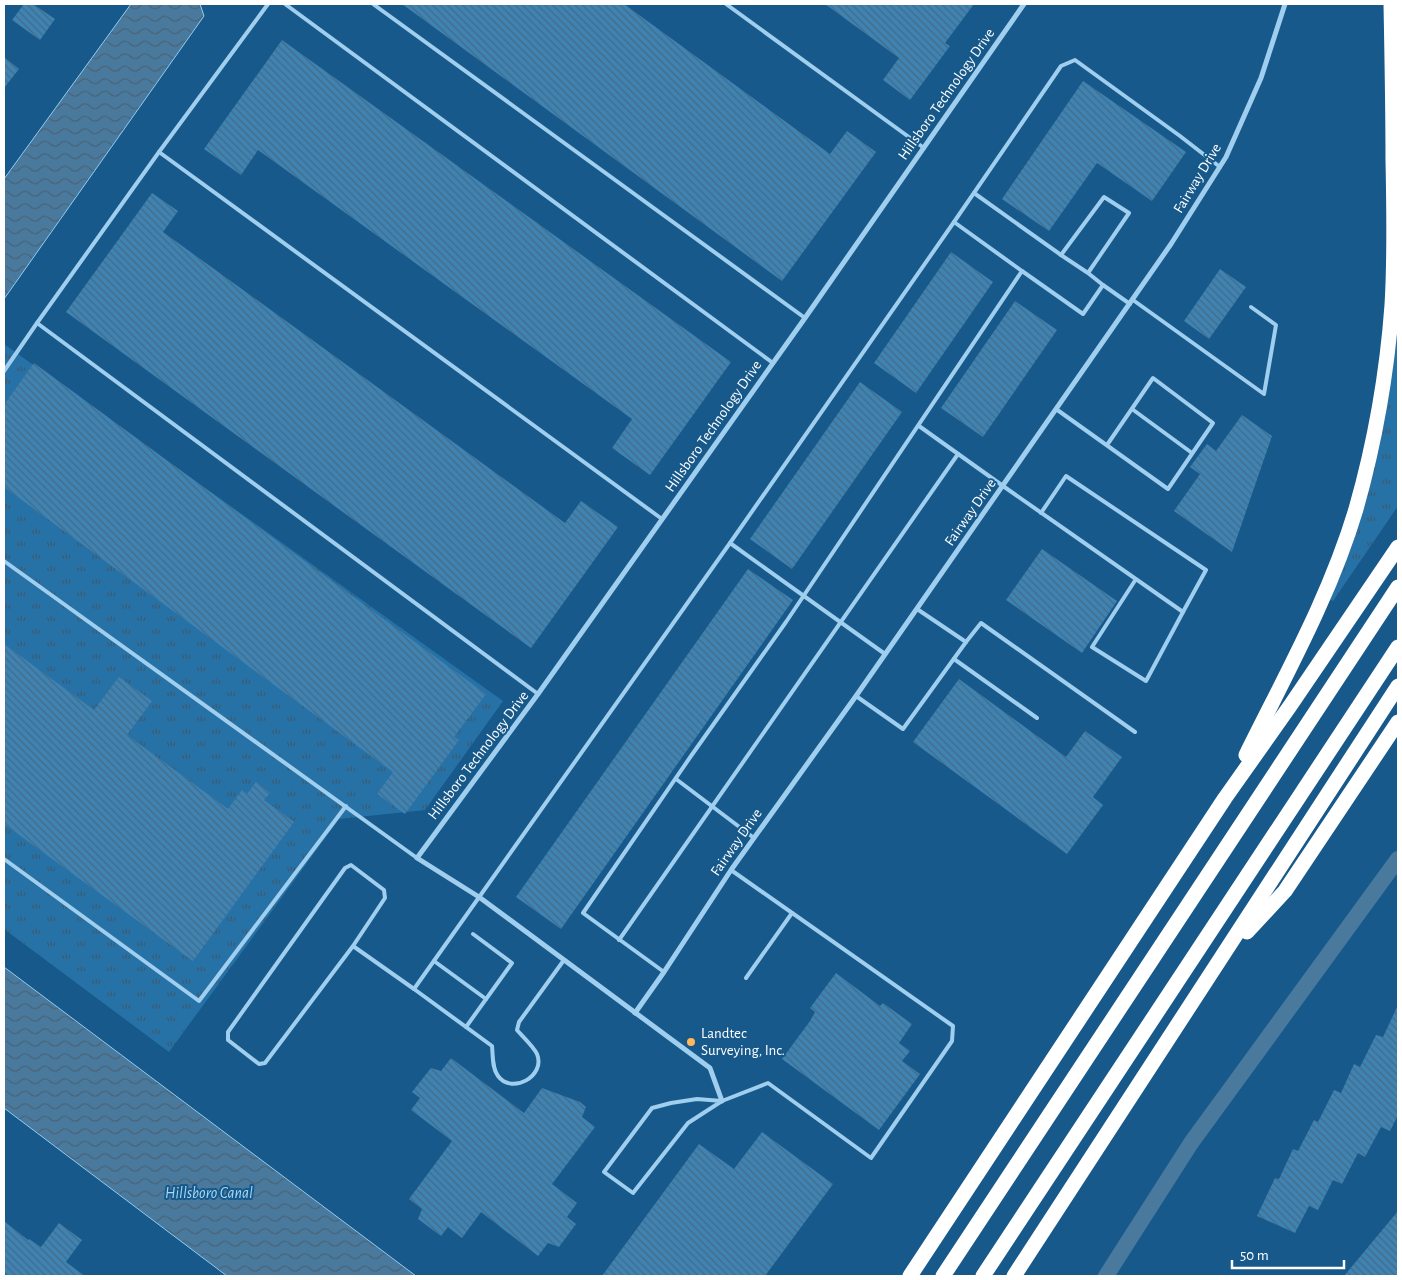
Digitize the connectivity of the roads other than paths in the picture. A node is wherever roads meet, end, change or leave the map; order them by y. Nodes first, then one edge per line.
1 (268, 4) edge
2 (285, 4) edge
3 (373, 4) edge
4 (726, 4) edge
5 (1024, 4) edge
6 (1285, 4) edge
7 (1391, 4) edge
8 (924, 148) junction
9 (159, 152) junction
10 (1220, 167) junction
11 (974, 193) junction
12 (954, 222) junction
13 (1061, 255) junction
14 (1022, 272) junction
15 (1088, 273) junction
16 (1103, 285) junction
17 (1131, 302) junction
18 (1251, 307) dead end
19 (805, 318) junction
20 (37, 323) junction
21 (773, 363) junction
22 (4, 371) edge
23 (1056, 409) junction
24 (1132, 409) junction
25 (918, 426) junction
26 (1106, 445) junction
27 (1192, 453) junction
28 (958, 454) junction
29 (1003, 486) junction
30 (1041, 513) junction
31 (662, 519) junction
32 (730, 543) junction
33 (1398, 546) edge
34 (4, 561) edge
35 (1136, 579) junction
36 (1398, 587) edge
37 (804, 596) junction
38 (917, 609) junction
39 (1183, 612) junction
40 (841, 622) junction
41 (966, 642) junction
42 (1398, 647) edge
43 (885, 654) junction
44 (954, 659) junction
45 (1398, 686) edge
46 (538, 694) junction
47 (856, 696) junction
48 (1037, 718) dead end
49 (1398, 722) edge
50 (1136, 732) dead end
51 (676, 779) junction
52 (1225, 798) junction
53 (346, 806) junction
54 (712, 806) junction
55 (754, 838) junction
56 (417, 858) junction
57 (4, 859) edge
58 (731, 870) junction
59 (479, 897) junction
60 (792, 913) junction
61 (473, 934) dead end
62 (619, 940) junction
63 (352, 946) junction
64 (564, 960) junction
65 (434, 961) junction
66 (1214, 968) junction
67 (664, 972) junction
68 (746, 978) dead end
69 (414, 989) junction
70 (486, 999) junction
71 (635, 1013) junction
72 (466, 1027) junction
73 (722, 1102) junction
74 (910, 1276) edge
75 (942, 1276) edge
76 (983, 1276) edge
77 (1014, 1276) edge

1 - 9 lane
2 - 21 lane
3 - 19 lane
4 - 8 lane
5 - 8 street, Hillsboro Technology Drive
6 - 10 street, Fairway Drive
7 - 52 highway
8 - 19 street, Hillsboro Technology Drive
9 - 20 lane
9 - 31 lane
10 - 11 lane
10 - 17 street, Fairway Drive
11 - 12 lane
11 - 13 lane
12 - 14 lane
12 - 32 lane
13 - 15 lane
13 - 15 lane
14 - 16 lane
14 - 25 lane
15 - 16 lane
16 - 17 lane
17 - 18 lane
17 - 23 street, Fairway Drive
19 - 21 street, Hillsboro Technology Drive
20 - 22 lane
20 - 46 lane
21 - 31 street, Hillsboro Technology Drive
23 - 26 lane
23 - 29 street, Fairway Drive
24 - 26 lane
24 - 27 lane
24 - 27 lane
25 - 28 lane
25 - 37 lane
26 - 27 lane
28 - 29 lane
28 - 40 lane
29 - 30 lane
29 - 38 street, Fairway Drive
30 - 35 lane
30 - 39 lane
31 - 46 street, Hillsboro Technology Drive
32 - 37 lane
32 - 59 lane
33 - 52 highway
34 - 53 lane
35 - 39 lane
35 - 39 lane
36 - 75 highway
37 - 40 lane
37 - 51 lane
38 - 41 lane
38 - 43 street, Fairway Drive
40 - 43 lane
40 - 54 lane
41 - 44 lane
41 - 50 lane
42 - 76 highway
43 - 47 street, Fairway Drive
44 - 47 lane
44 - 48 lane
45 - 66 highway
46 - 56 street, Hillsboro Technology Drive
47 - 55 street, Fairway Drive
49 - 66 highway
51 - 54 lane
51 - 62 lane
52 - 74 highway
53 - 56 lane
53 - 57 lane
54 - 55 lane
54 - 62 lane
55 - 58 street, Fairway Drive
56 - 59 street
58 - 60 lane
58 - 67 street, Fairway Drive
59 - 64 street
59 - 65 lane
60 - 68 lane
60 - 73 lane
61 - 70 lane
62 - 67 lane
63 - 63 lane
63 - 69 lane
64 - 71 street
64 - 72 lane
65 - 69 lane
65 - 70 lane
66 - 77 highway
67 - 71 street, Fairway Drive
69 - 72 lane
70 - 72 lane
71 - 73 street
73 - 73 lane

